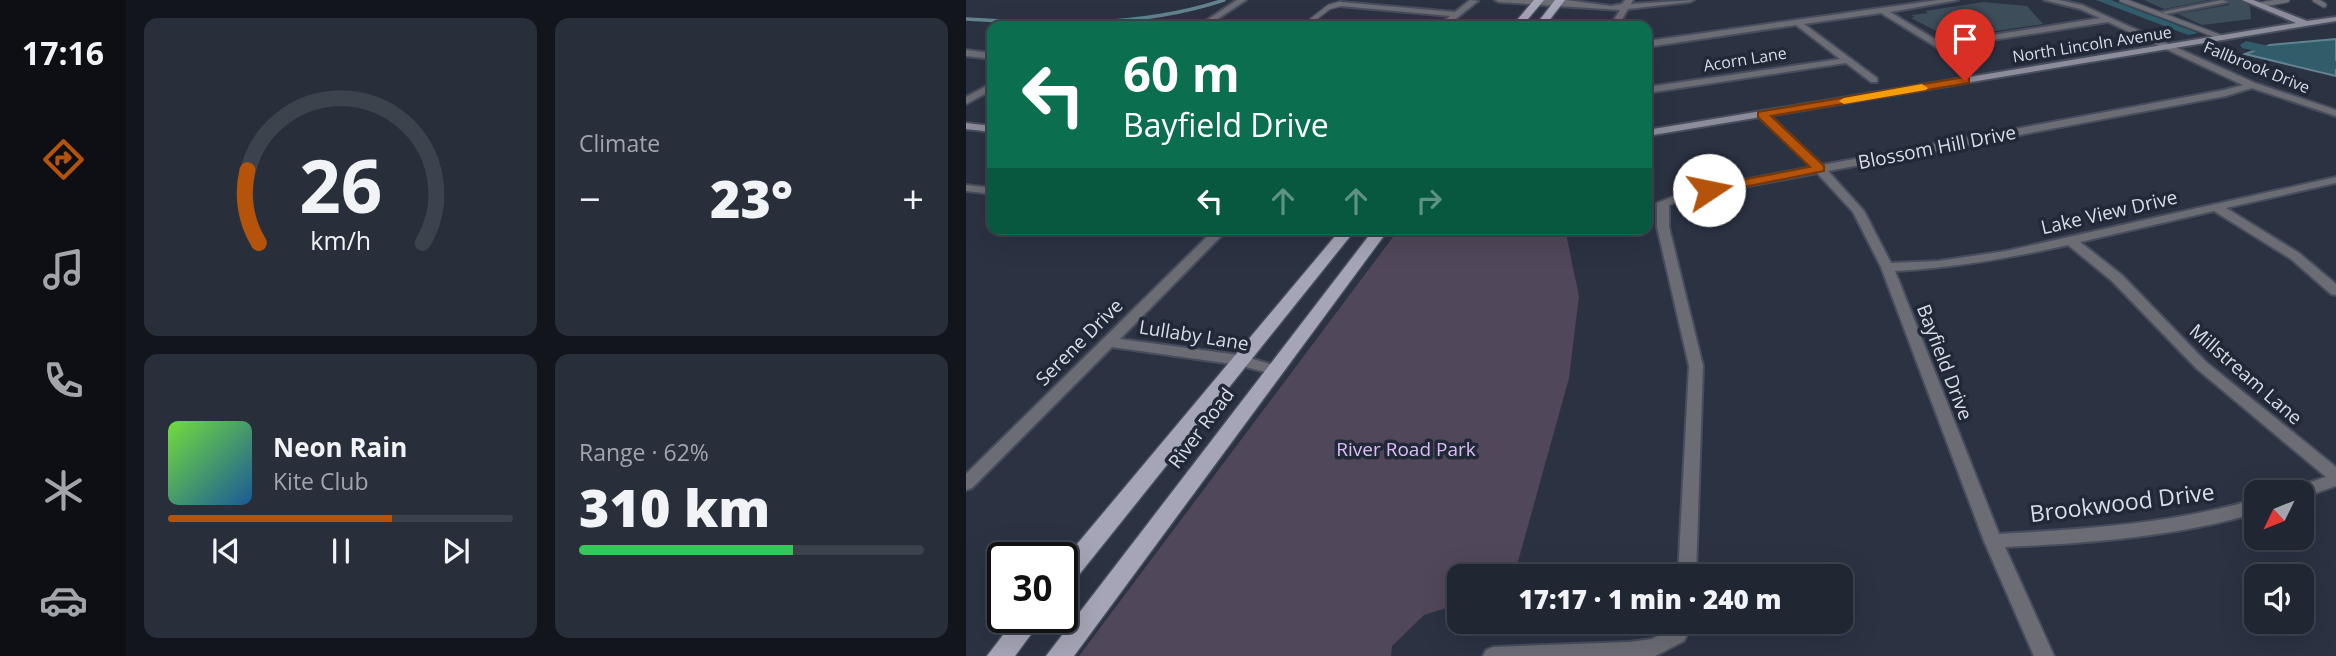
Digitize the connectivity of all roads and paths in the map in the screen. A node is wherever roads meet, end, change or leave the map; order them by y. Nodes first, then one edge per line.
1 (1242, 0) edge
2 (1499, 0) edge
3 (1690, 0) edge
4 (1954, 0) edge
5 (2048, 0) edge
6 (2122, 0) edge
7 (2173, 0) edge
8 (2246, 0) edge
9 (2287, 0) edge
10 (2315, 0) edge
11 (1476, 1) edge
12 (1342, 2) edge
13 (1538, 2) edge
14 (1558, 2) edge
15 (2224, 2) dead end
16 (1627, 3) edge
17 (2259, 5) junction
18 (2324, 5) dead end
19 (2191, 8) junction
20 (1884, 11) junction
21 (2166, 12) dead end
22 (1456, 14) junction
23 (2112, 19) junction
24 (2336, 19) edge
25 (1210, 21) edge
26 (1311, 21) dead end
27 (1448, 21) edge
28 (1521, 21) edge
29 (1544, 21) edge
30 (1617, 21) edge
31 (1798, 23) junction
32 (2306, 24) junction
33 (2223, 38) junction
34 (1652, 43) edge
35 (1940, 46) junction
36 (2168, 47) junction
37 (966, 53) edge
38 (987, 55) edge
39 (1848, 60) junction
40 (1967, 63) dead end
41 (1874, 80) dead end
42 (2252, 85) junction
43 (987, 89) edge
44 (1652, 89) edge
45 (966, 101) edge
46 (2336, 113) edge
47 (1762, 114) junction
48 (966, 126) edge
49 (987, 128) edge
50 (1652, 132) edge
51 (1819, 169) junction
52 (2336, 180) edge
53 (966, 188) edge
54 (987, 190) edge
55 (2216, 206) junction
56 (1216, 235) edge
57 (1344, 235) edge
58 (1377, 235) edge
59 (2071, 241) junction
60 (1887, 267) junction
61 (2336, 291) edge
62 (1106, 342) junction
63 (1239, 360) junction
64 (1276, 370) junction
65 (2336, 478) edge
66 (966, 484) edge
67 (2314, 487) edge
68 (2244, 510) edge
69 (1993, 541) junction
70 (1078, 559) edge
71 (1688, 564) edge
72 (1019, 633) edge
73 (1677, 634) edge
74 (1000, 656) edge
75 (1059, 656) edge
76 (1493, 656) edge
77 (2044, 656) edge

1 - 25 street
2 - 13 street
3 - 16 street
4 - 20 street
5 - 23 street, Fallbrook Drive
6 - 33 lane
7 - 19 street
8 - 17 main road
9 - 17 lane
10 - 18 lane
11 - 22 street
12 - 22 street
12 - 26 lane
13 - 14 street
13 - 28 main road
14 - 16 street
14 - 29 main road
15 - 19 street
16 - 30 street
17 - 32 main road
19 - 21 street
20 - 31 street
20 - 35 street
22 - 27 street
23 - 35 street
23 - 36 street, Fallbrook Drive
24 - 32 main road, North Lincoln Avenue
31 - 34 street
31 - 39 street
32 - 33 main road, North Lincoln Avenue
33 - 36 main road, North Lincoln Avenue
35 - 40 street
36 - 42 street, Fallbrook Drive
36 - 47 main road, North Lincoln Avenue
37 - 38 street
39 - 41 street
39 - 44 street, Acorn Lane
42 - 46 street, Fallbrook Drive
42 - 51 street, Blossom Hill Drive
43 - 45 street
47 - 50 main road, North Lincoln Avenue
47 - 51 street, Bayfield Drive
48 - 49 main road
51 - 60 street, Bayfield Drive
51 - 71 street, Blossom Hill Drive
52 - 55 street, Lake View Drive
53 - 54 street
55 - 59 street, Lake View Drive
55 - 61 street
56 - 62 street, Serene Drive
57 - 63 main road, River Road
58 - 64 main road, River Road
59 - 60 street, Lake View Drive
59 - 65 street, Millstream Lane
60 - 69 street, Bayfield Drive
62 - 63 street, Lullaby Lane
62 - 66 street, Serene Drive
63 - 64 street, Lullaby Lane
63 - 70 main road, River Road
64 - 75 main road, River Road
65 - 67 street
68 - 69 street, Brookwood Drive
69 - 77 street, Bayfield Drive
72 - 74 main road
73 - 76 street

